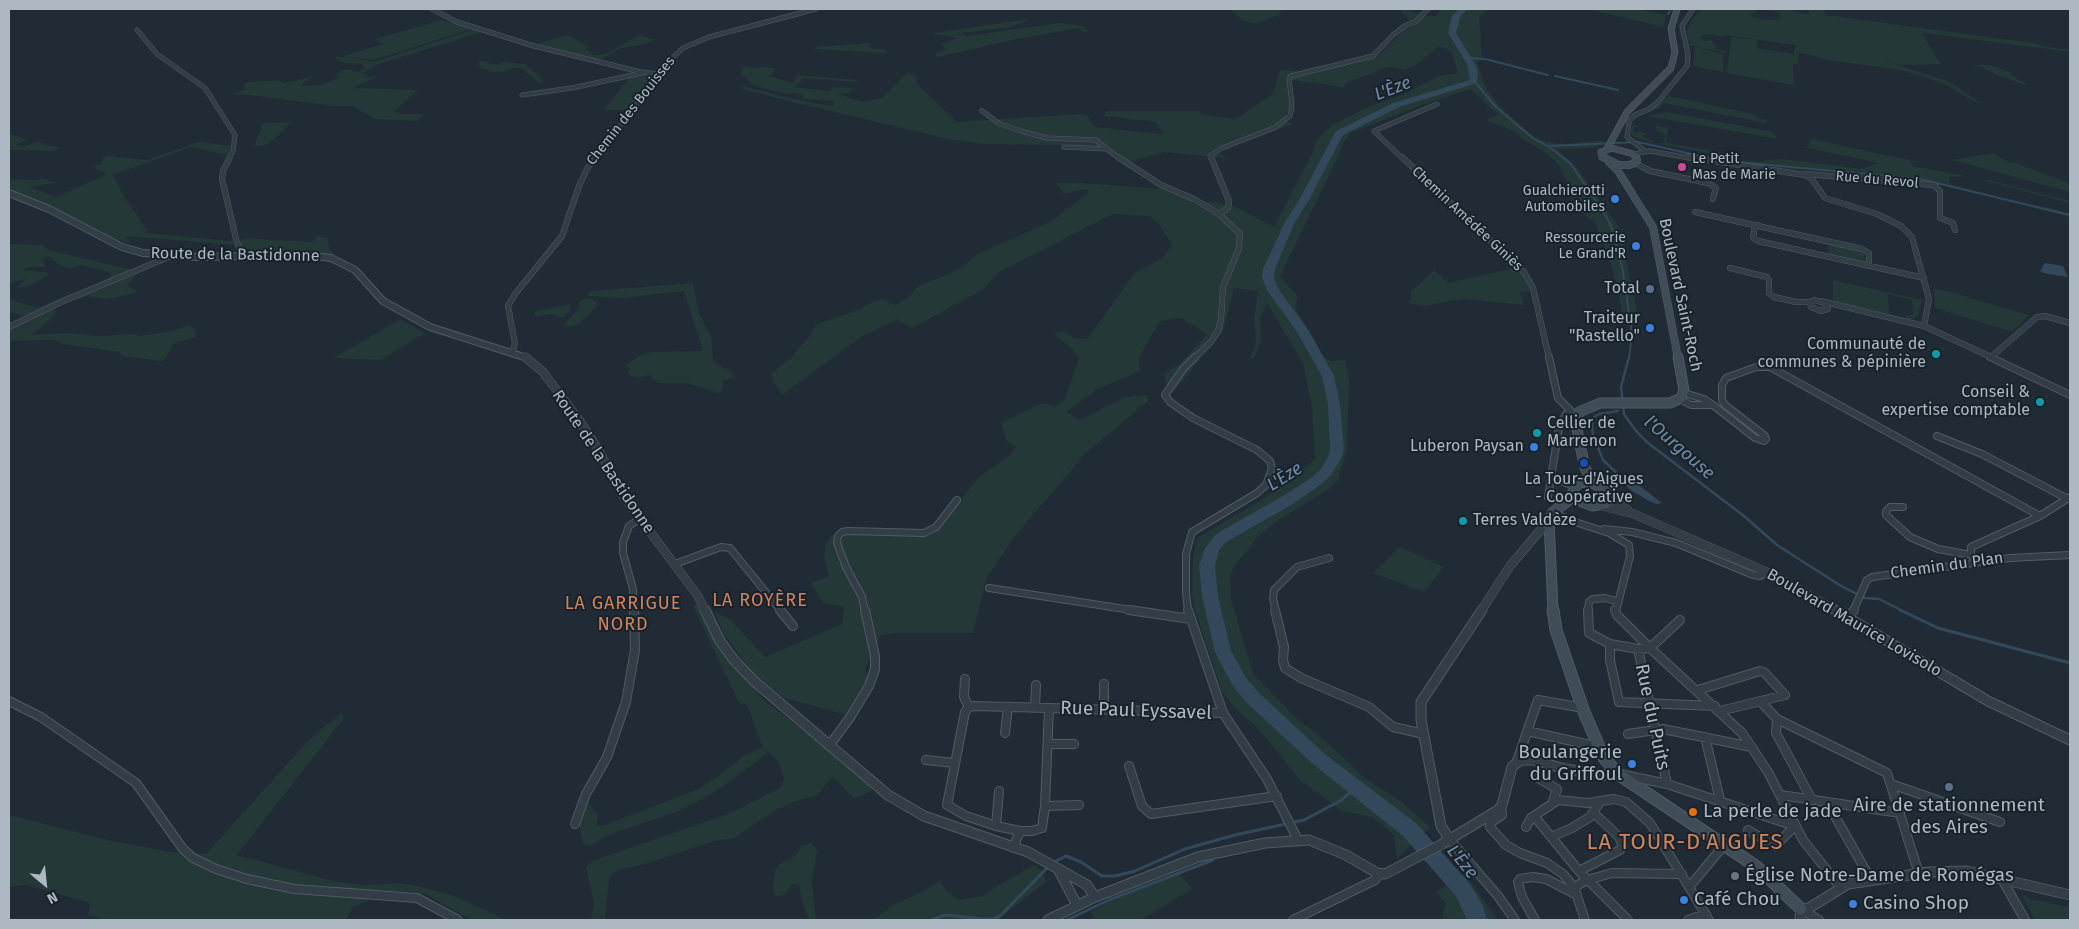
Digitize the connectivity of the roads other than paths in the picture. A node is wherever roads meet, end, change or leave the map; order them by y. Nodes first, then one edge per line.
1 (432, 9) edge
2 (816, 9) edge
3 (1428, 9) edge
4 (1677, 9) edge
5 (1693, 9) edge
6 (137, 30) dead end
7 (646, 72) junction
8 (658, 74) junction
9 (522, 95) dead end
10 (1436, 104) dead end
11 (982, 111) dead end
12 (1617, 132) junction
13 (1064, 147) dead end
14 (1107, 149) junction
15 (1607, 149) junction
16 (1624, 150) junction
17 (1644, 151) junction
18 (1633, 154) junction
19 (1609, 162) junction
20 (1632, 164) junction
21 (1802, 174) junction
22 (1630, 190) junction
23 (9, 193) edge
24 (1713, 199) dead end
25 (1695, 212) dead end
26 (1219, 214) junction
27 (1758, 225) junction
28 (1955, 230) dead end
29 (171, 256) junction
30 (244, 256) junction
31 (1870, 266) junction
32 (1730, 268) dead end
33 (1924, 278) junction
34 (1821, 301) junction
35 (1808, 302) junction
36 (2070, 323) edge
37 (1924, 326) junction
38 (9, 327) edge
39 (512, 352) junction
40 (1991, 357) junction
41 (2070, 395) edge
42 (1681, 396) junction
43 (1638, 404) joint
44 (1713, 405) junction
45 (1575, 412) junction
46 (1937, 436) dead end
47 (1585, 468) junction
48 (1551, 477) junction
49 (1594, 484) junction
50 (1576, 487) junction
51 (1609, 496) junction
52 (1548, 497) dead end
53 (2069, 498) edge
54 (957, 500) dead end
55 (1587, 505) junction
56 (1602, 506) junction
57 (1903, 507) dead end
58 (1555, 513) junction
59 (1634, 514) junction
60 (2040, 516) junction
61 (639, 519) junction
62 (1598, 528) junction
63 (1550, 539) junction
64 (1532, 541) junction
65 (1971, 555) junction
66 (2070, 555) edge
67 (1329, 558) dead end
68 (1977, 562) junction
69 (675, 564) junction
70 (1767, 572) junction
71 (988, 588) dead end
72 (1616, 601) junction
73 (1848, 617) junction
74 (1191, 619) junction
75 (1680, 620) dead end
76 (792, 626) dead end
77 (1610, 644) junction
78 (1650, 648) junction
79 (1638, 649) junction
80 (965, 679) dead end
81 (1104, 684) dead end
82 (1036, 685) dead end
83 (1698, 690) junction
84 (9, 700) edge
85 (1761, 702) junction
86 (1648, 703) junction
87 (969, 707) junction
88 (1008, 707) junction
89 (1035, 708) junction
90 (1049, 708) junction
91 (1583, 708) junction
92 (1717, 708) junction
93 (1104, 710) junction
94 (1223, 713) junction
95 (1777, 719) junction
96 (1656, 730) junction
97 (1528, 731) junction
98 (1005, 733) dead end
99 (1424, 734) junction
100 (1628, 734) dead end
101 (1704, 737) junction
102 (2070, 740) edge
103 (1048, 744) junction
104 (1074, 744) dead end
105 (829, 746) junction
106 (1599, 747) junction
107 (1752, 747) junction
108 (926, 760) dead end
109 (1517, 761) junction
110 (954, 763) junction
111 (1129, 766) dead end
112 (1618, 774) junction
113 (1538, 778) dead end
114 (1667, 784) junction
115 (1890, 784) junction
116 (998, 791) dead end
117 (1781, 795) junction
118 (1277, 796) junction
119 (1720, 800) junction
120 (1812, 800) junction
121 (1553, 801) junction
122 (1600, 802) junction
123 (1827, 802) junction
124 (1045, 806) junction
125 (1079, 806) dead end
126 (1501, 807) junction
127 (1594, 813) junction
128 (1900, 813) junction
129 (1534, 816) junction
130 (2000, 822) dead end
131 (575, 824) dead end
132 (996, 826) junction
133 (1795, 826) junction
134 (1526, 828) dead end
135 (1748, 830) dead end
136 (1020, 831) junction
137 (1551, 837) junction
138 (1298, 840) junction
139 (1446, 842) junction
140 (1725, 844) junction
141 (1013, 848) junction
142 (1053, 866) junction
143 (1579, 871) junction
144 (1379, 874) junction
145 (1682, 874) junction
146 (1919, 874) junction
147 (2002, 879) junction
148 (1587, 880) junction
149 (1871, 880) junction
150 (1690, 886) junction
151 (1840, 887) junction
152 (1576, 891) junction
153 (2070, 895) edge
154 (1095, 897) junction
155 (1077, 905) junction
156 (1800, 916) edge
157 (1707, 917) edge
158 (458, 920) edge
159 (1048, 920) edge
160 (1293, 920) edge
161 (1515, 920) edge
162 (1535, 920) edge
163 (1585, 920) edge
164 (1628, 920) edge
165 (1688, 920) edge
166 (1819, 920) edge
167 (2025, 920) edge

1 - 7 street
2 - 8 street, Chemin des Bouisses
3 - 26 street
4 - 12 main road
5 - 17 street
6 - 30 street
7 - 8 street
7 - 9 street
8 - 39 street, Chemin des Bouisses
10 - 45 street, Chemin Amédée Giniès
11 - 14 street
12 - 15 main road
12 - 16 main road
13 - 14 street
14 - 26 street
15 - 16 main road
15 - 19 main road
16 - 18 main road
17 - 18 street
17 - 21 street
18 - 20 main road, Boulevard Saint-Roch
19 - 20 main road
19 - 22 main road, Boulevard Saint-Roch
20 - 22 main road, Boulevard Saint-Roch
20 - 24 street
21 - 28 street, Rue du Revol
21 - 33 street
22 - 42 main road, Boulevard Saint-Roch
23 - 29 street, Route de la Bastidonne
25 - 27 street
26 - 74 street
27 - 31 street
27 - 31 street
29 - 30 street, Route de la Bastidonne
29 - 38 street
30 - 39 street, Route de la Bastidonne
31 - 33 street
32 - 35 street
33 - 37 street
34 - 35 street
34 - 35 street
34 - 37 street
36 - 40 street
37 - 40 street
39 - 61 street, Route de la Bastidonne
40 - 41 street
42 - 43 main road
42 - 44 street
42 - 44 street
43 - 45 main road
44 - 60 street
45 - 47 main road
45 - 48 street
46 - 53 street
47 - 49 main road
47 - 50 main road
48 - 50 street
48 - 52 street
49 - 50 main road
49 - 51 main road
50 - 55 main road
50 - 58 main road
51 - 56 main road
51 - 59 street, Boulevard Maurice Lovisolo
53 - 60 street
54 - 105 street
55 - 56 main road
55 - 58 main road
56 - 59 street, Boulevard Maurice Lovisolo
57 - 65 street
58 - 62 street
58 - 63 main road
58 - 64 street
59 - 70 street, Boulevard Maurice Lovisolo
60 - 65 street
61 - 69 street, Route de la Bastidonne
61 - 131 street
62 - 70 street
62 - 72 street
63 - 64 street
63 - 91 main road
64 - 99 street
65 - 68 street
66 - 68 street, Chemin du Plan
67 - 99 street
68 - 73 street, Chemin du Plan
69 - 76 street
69 - 105 street, Route de la Bastidonne
70 - 73 street, Boulevard Maurice Lovisolo
71 - 74 street
72 - 77 street
72 - 78 street
73 - 102 street, Boulevard Maurice Lovisolo
74 - 94 street
75 - 78 street
77 - 79 street
77 - 86 street
78 - 79 street
78 - 83 street
79 - 86 street, Rue du Puits
80 - 87 street
81 - 93 street
82 - 89 street
83 - 85 street
83 - 92 street
84 - 158 street
85 - 92 street
85 - 95 street
86 - 92 street
86 - 96 street, Rue du Puits
87 - 88 street, Rue Paul Eyssavel
87 - 110 street, Rue Paul Eyssavel
88 - 89 street, Rue Paul Eyssavel
88 - 98 street
89 - 90 street, Rue Paul Eyssavel
90 - 93 street, Rue Paul Eyssavel
90 - 103 street, Rue Paul Eyssavel
91 - 97 street
91 - 106 main road
92 - 107 street
93 - 94 street, Rue Paul Eyssavel
94 - 118 street
95 - 115 street
95 - 120 street
96 - 100 street
96 - 101 street
96 - 114 street, Rue du Puits
97 - 106 street
97 - 109 street
99 - 139 street
101 - 107 street
101 - 119 street
103 - 104 street
103 - 124 street, Rue Paul Eyssavel
105 - 141 street, Route de la Bastidonne
106 - 112 main road
107 - 117 street
108 - 110 street
109 - 112 street
109 - 126 street
110 - 132 street, Rue Paul Eyssavel
111 - 118 street
112 - 114 street
112 - 140 main road
113 - 121 street
114 - 119 street
115 - 128 street
115 - 130 street
116 - 132 street
117 - 120 street
117 - 133 street
118 - 138 street
119 - 133 street
120 - 123 street
121 - 122 street
121 - 129 street
122 - 127 street
122 - 145 street
123 - 128 street
123 - 149 street
124 - 125 street
124 - 136 street, Rue Paul Eyssavel
126 - 139 street
126 - 152 street
127 - 137 street
127 - 143 street
128 - 146 street
129 - 134 street
129 - 137 street
132 - 136 street, Rue Paul Eyssavel
133 - 135 street
133 - 151 street
136 - 141 street
137 - 143 street
138 - 144 street
138 - 154 street
139 - 144 street
139 - 161 street
140 - 150 street
140 - 156 main road
141 - 142 street, Route de la Bastidonne
142 - 154 street, Route de la Bastidonne
142 - 155 street
143 - 148 street
144 - 160 street
145 - 148 street
145 - 150 street
146 - 147 street
146 - 149 street
147 - 153 street
147 - 167 street
148 - 152 street
148 - 164 street
149 - 151 street
150 - 157 street
151 - 156 street
152 - 162 street
152 - 163 street
154 - 155 street
155 - 159 street
156 - 166 street
157 - 165 street

